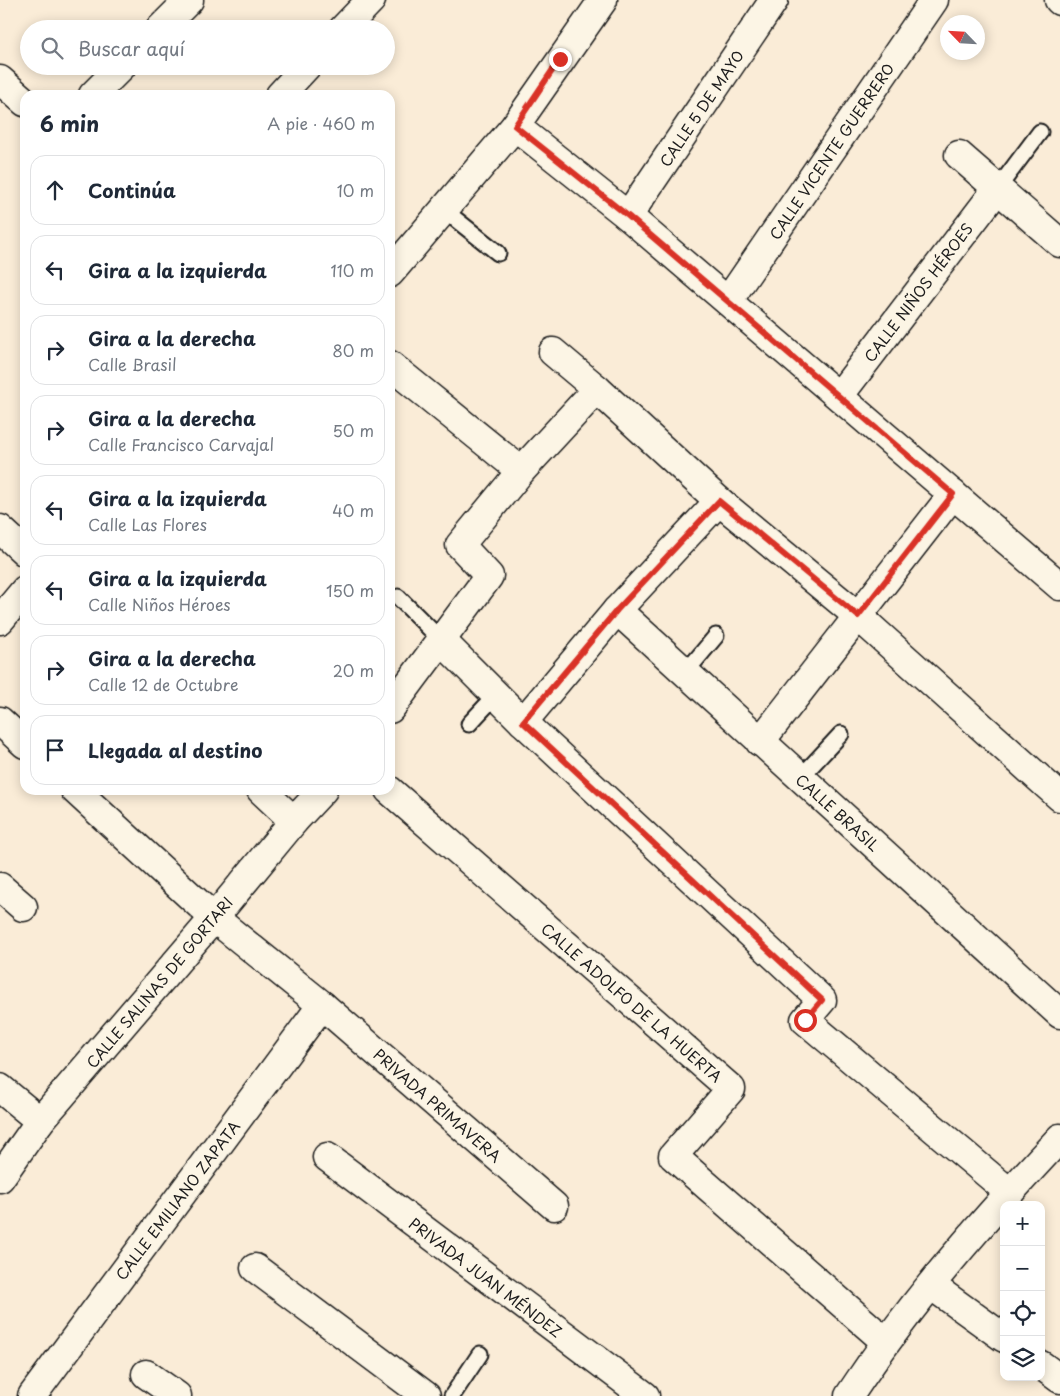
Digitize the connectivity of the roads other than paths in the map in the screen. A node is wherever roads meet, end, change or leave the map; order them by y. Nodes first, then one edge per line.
1 (189, 0) edge
2 (371, 0) edge
3 (603, 0) edge
4 (774, 0) edge
5 (934, 0) edge
6 (169, 20) edge
7 (352, 20) edge
8 (113, 75) edge
9 (299, 75) edge
10 (0, 80) edge
11 (98, 90) edge
12 (285, 90) edge
13 (20, 98) edge
14 (515, 126) junction
15 (1040, 132) dead end
16 (959, 155) dead end
17 (998, 188) junction
18 (444, 210) junction
19 (628, 216) junction
20 (1060, 243) edge
21 (498, 253) dead end
22 (395, 267) edge
23 (728, 301) junction
24 (553, 352) dead end
25 (395, 369) edge
26 (597, 389) junction
27 (838, 396) junction
28 (521, 471) junction
29 (953, 494) junction
30 (719, 501) junction
31 (0, 530) edge
32 (20, 548) edge
33 (1060, 586) edge
34 (20, 596) edge
35 (398, 597) dead end
36 (617, 610) junction
37 (858, 616) junction
38 (0, 620) edge
39 (716, 636) dead end
40 (441, 640) junction
41 (685, 673) junction
42 (496, 695) junction
43 (395, 701) edge
44 (0, 721) edge
45 (523, 722) junction
46 (469, 724) dead end
47 (841, 734) dead end
48 (20, 739) edge
49 (760, 742) junction
50 (800, 778) junction
51 (81, 795) edge
52 (266, 795) edge
53 (318, 795) edge
54 (395, 795) edge
55 (1060, 797) edge
56 (294, 821) junction
57 (0, 887) edge
58 (23, 908) dead end
59 (214, 918) junction
60 (322, 1005) junction
61 (1060, 1014) edge
62 (0, 1088) edge
63 (40, 1121) junction
64 (1060, 1138) edge
65 (327, 1157) dead end
66 (2, 1169) edge
67 (1009, 1192) junction
68 (554, 1206) dead end
69 (255, 1268) dead end
70 (932, 1286) junction
71 (1001, 1336) edge
72 (886, 1341) junction
73 (480, 1354) dead end
74 (1045, 1368) edge
75 (146, 1374) dead end
76 (1060, 1379) edge
77 (32, 1396) edge
78 (177, 1396) edge
79 (426, 1396) edge
80 (452, 1396) edge
81 (645, 1396) edge
82 (849, 1396) edge

1 - 6 street
2 - 7 street
3 - 14 street
4 - 19 street, CALLE 5 DE MAYO
5 - 23 street, CALLE VICENTE GUERRERO
8 - 11 street
9 - 12 street
10 - 13 street
14 - 18 street
14 - 19 street
15 - 17 lane
16 - 17 street
17 - 20 street
17 - 27 street, CALLE NIÑOS HÉROES
18 - 21 lane
18 - 22 street
19 - 23 street
23 - 27 street
24 - 26 street
25 - 28 street
26 - 28 street
26 - 30 street
27 - 29 street
28 - 40 street
29 - 33 street
29 - 37 street
30 - 36 street
30 - 37 street
31 - 32 street
34 - 38 street
35 - 40 lane
36 - 41 street, CALLE BRASIL
36 - 45 street
37 - 49 street
37 - 55 street
39 - 41 lane
40 - 42 street
40 - 43 street
41 - 49 street, CALLE BRASIL
42 - 45 street
42 - 46 lane
44 - 48 street
45 - 67 street
47 - 50 lane
49 - 50 street, CALLE BRASIL
50 - 61 street, CALLE BRASIL
51 - 59 street, PRIVADA PRIMAVERA
52 - 56 street
53 - 56 street, CALLE SALINAS DE GORTARI
54 - 72 street, CALLE ADOLFO DE LA HUERTA
56 - 59 street, CALLE SALINAS DE GORTARI
57 - 58 street
59 - 60 street, PRIVADA PRIMAVERA
59 - 63 street, CALLE SALINAS DE GORTARI
60 - 68 street, PRIVADA PRIMAVERA
60 - 77 street, CALLE EMILIANO ZAPATA
62 - 63 street
63 - 66 street, CALLE SALINAS DE GORTARI
64 - 67 street
65 - 81 street, PRIVADA JUAN MÉNDEZ
67 - 70 street
69 - 79 street
70 - 71 street
70 - 72 street
72 - 82 street
73 - 80 lane
74 - 76 street
75 - 78 street

